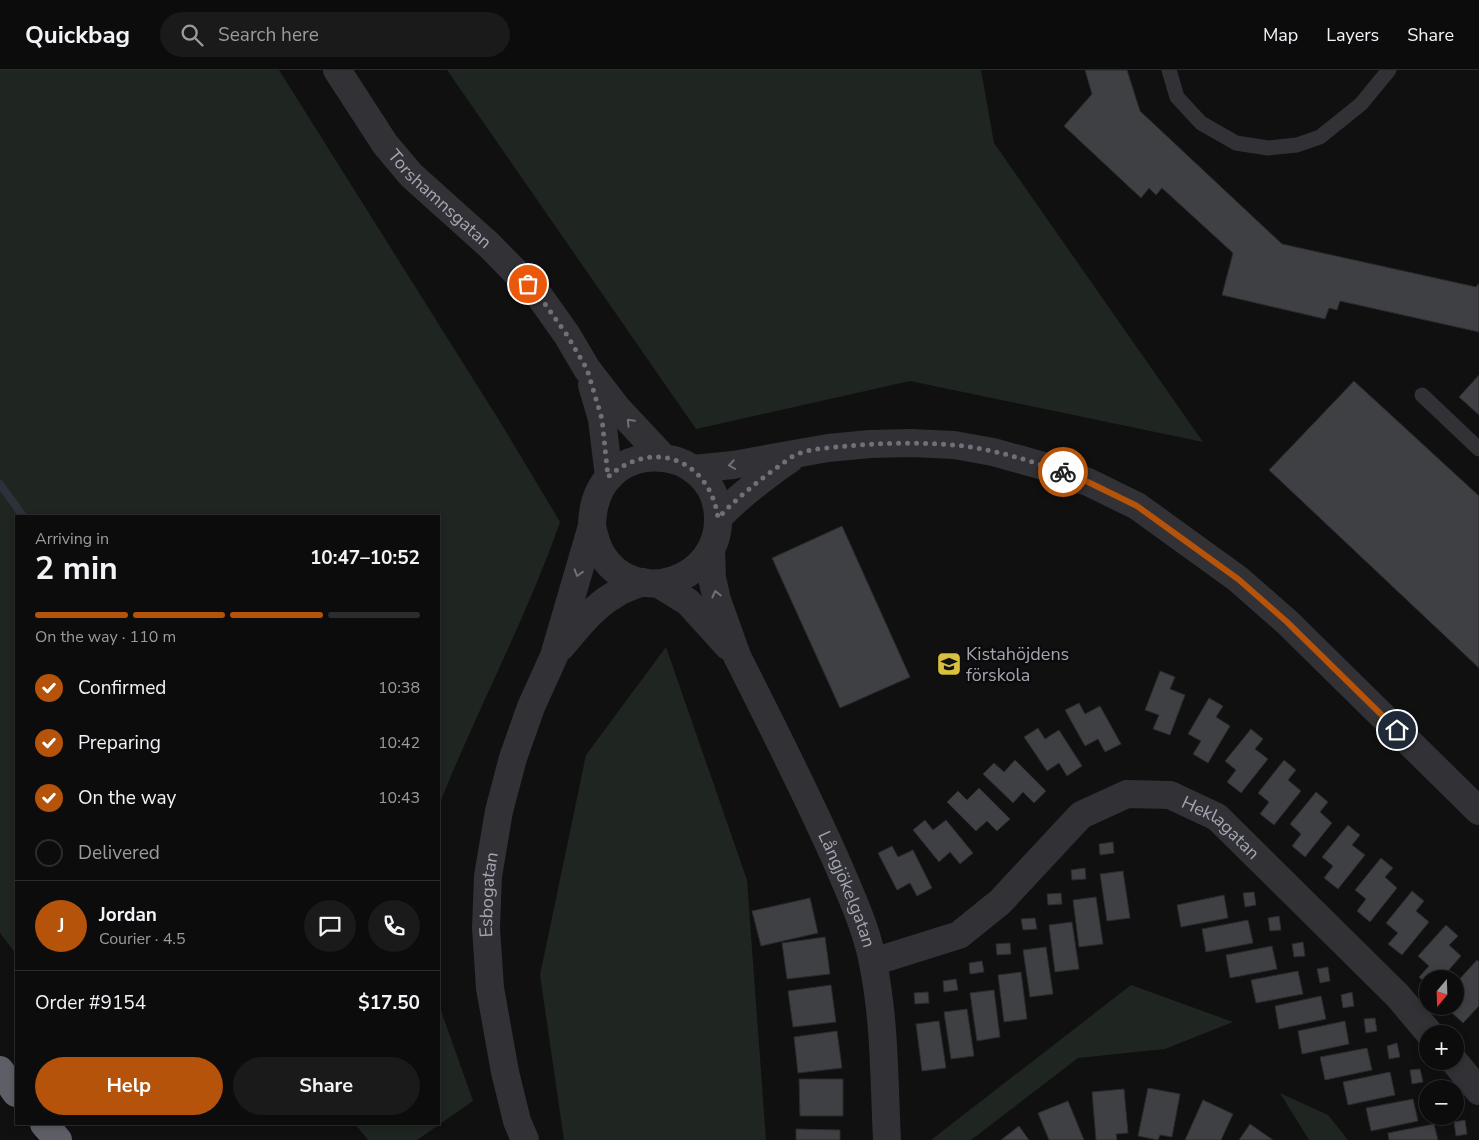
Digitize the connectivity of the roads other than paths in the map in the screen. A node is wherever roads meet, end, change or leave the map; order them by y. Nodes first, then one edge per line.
1 (337, 70) edge
2 (1169, 70) edge
3 (1389, 70) edge
4 (587, 369) junction
5 (1422, 395) dead end
6 (1479, 449) edge
7 (797, 454) junction
8 (663, 457) junction
9 (693, 469) junction
10 (608, 477) junction
11 (718, 518) junction
12 (592, 526) junction
13 (711, 549) junction
14 (651, 583) junction
15 (554, 656) junction
16 (737, 656) junction
17 (1479, 811) edge
18 (873, 962) junction
19 (1422, 1025) edge
20 (1462, 1070) edge
21 (1479, 1091) edge
22 (38, 1125) edge
23 (45, 1125) edge
24 (48, 1140) edge
25 (58, 1140) edge
26 (525, 1140) edge
27 (887, 1140) edge

1 - 4 street, Torshamnsgatan
2 - 3 lane
8 -> 4 street, Torshamnsgatan
4 - 10 street, Torshamnsgatan
5 - 6 lane
7 -> 9 street
7 - 11 street
7 - 17 street
8 - 9 street
8 - 10 street
9 - 11 street
10 - 12 street
11 - 13 street
12 - 14 street
12 -> 15 street, Esbogatan
13 - 14 street
16 -> 13 street, Långjökelgatan
14 - 15 street, Esbogatan
14 - 16 street, Långjökelgatan
15 - 26 street, Esbogatan
16 - 18 street, Långjökelgatan
18 - 19 street, Heklagatan
18 - 27 street, Långjökelgatan
20 - 21 street
22 - 24 highway
23 - 25 highway

